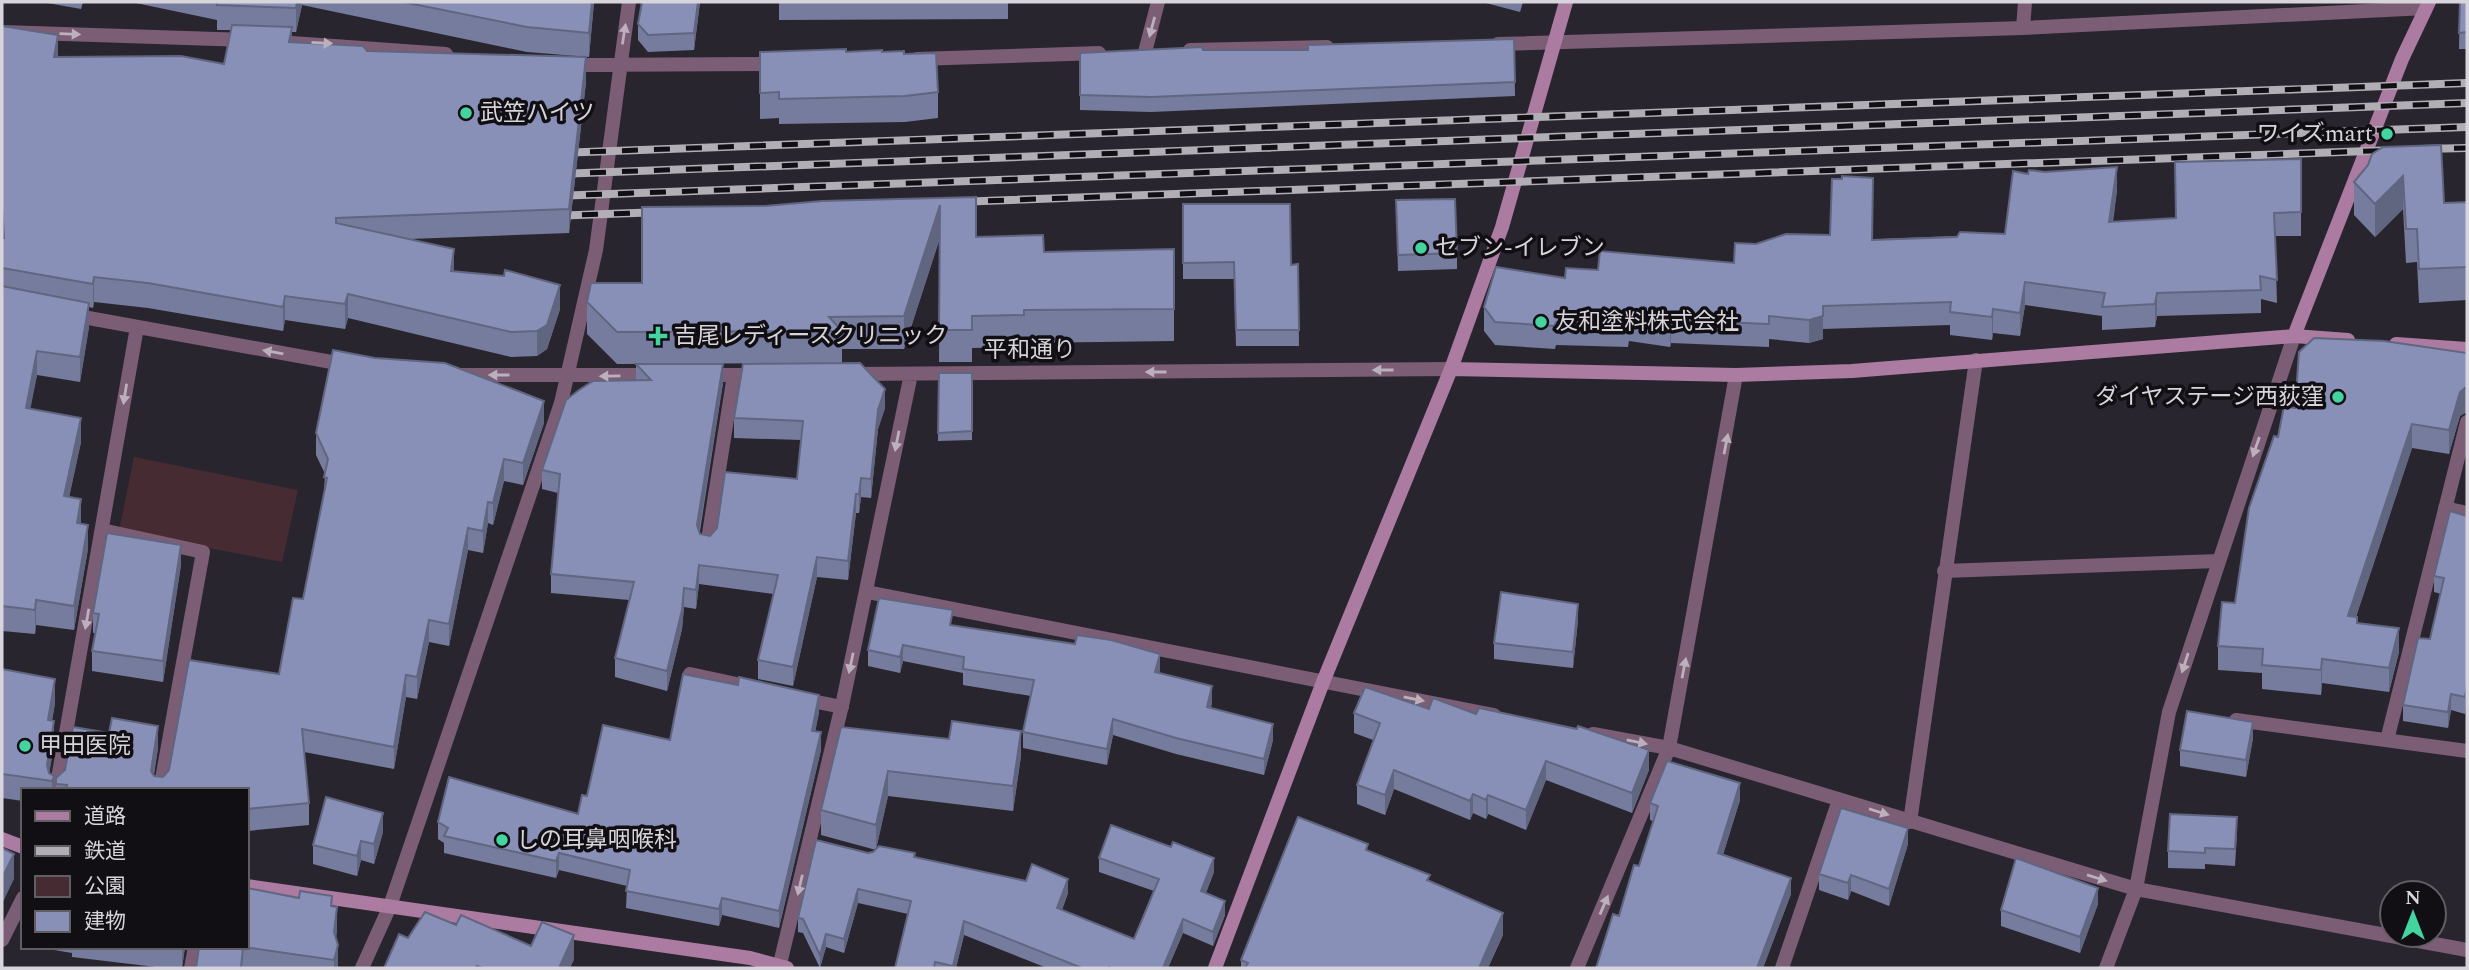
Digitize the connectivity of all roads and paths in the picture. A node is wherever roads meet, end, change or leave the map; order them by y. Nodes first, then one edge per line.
1 (629, 2) edge
2 (1158, 2) edge
3 (1566, 2) edge
4 (2025, 2) edge
5 (2428, 5) edge
6 (2023, 28) junction
7 (2, 32) edge
8 (1554, 43) junction
9 (1480, 44) edge
10 (1349, 46) edge
11 (1145, 52) junction
12 (464, 56) edge
13 (900, 60) edge
14 (547, 63) edge
15 (792, 64) edge
16 (620, 65) junction
17 (56, 312) edge
18 (137, 327) junction
19 (2294, 336) junction
20 (2360, 341) edge
21 (2387, 343) edge
22 (2467, 349) edge
23 (1976, 360) junction
24 (362, 368) edge
25 (1451, 369) junction
26 (775, 374) edge
27 (843, 374) edge
28 (911, 374) junction
29 (450, 375) edge
30 (668, 375) edge
31 (694, 375) edge
32 (734, 375) junction
33 (1736, 375) junction
34 (567, 376) junction
35 (2467, 422) edge
36 (2445, 508) junction
37 (2467, 513) edge
38 (103, 530) junction
39 (707, 546) edge
40 (2218, 561) junction
41 (1944, 571) junction
42 (867, 592) junction
43 (690, 674) edge
44 (1323, 682) junction
45 (766, 691) edge
46 (791, 696) edge
47 (842, 708) junction
48 (1509, 718) edge
49 (2224, 719) edge
50 (1576, 730) edge
51 (2387, 740) junction
52 (1669, 748) junction
53 (2467, 751) edge
54 (56, 788) edge
55 (159, 788) edge
56 (1839, 800) junction
57 (1910, 822) junction
58 (2, 839) edge
59 (21, 846) edge
60 (248, 886) edge
61 (2136, 889) junction
62 (21, 902) edge
63 (390, 906) junction
64 (2, 940) edge
65 (195, 949) edge
66 (2467, 950) edge
67 (782, 967) edge
68 (191, 968) edge
69 (362, 968) edge
70 (1214, 968) edge
71 (1577, 968) edge
72 (1782, 968) edge
73 (2106, 968) edge

16 -> 1 street
2 -> 11 street
3 - 8 street
4 - 6 street
5 - 6 street
5 - 19 street
6 - 8 street
7 -> 12 street
8 - 9 street
8 - 25 street
10 - 11 street
11 - 13 street
14 - 16 street
15 - 16 street
16 - 34 street
17 - 18 street
24 -> 18 street
18 -> 38 street
19 - 20 street
19 - 23 street
19 -> 40 street
21 - 22 street
23 - 33 street
23 - 41 street
25 -> 28 street, 平和通り
25 - 33 street
25 - 44 street
26 - 32 street
27 - 28 street, 平和通り
28 -> 42 street
34 -> 29 street
30 -> 34 street
31 - 32 street
32 - 39 street
52 -> 33 street
34 - 63 street
35 - 36 street
36 - 37 street
36 - 51 street
38 -> 54 street
38 - 55 street
40 - 41 street
40 -> 61 street
41 - 57 street
42 - 44 street
42 -> 47 street
43 - 45 street
44 -> 48 street
44 - 70 street
46 - 47 street
47 -> 67 street
49 - 51 street
50 -> 52 street
51 - 53 street
52 - 56 street
71 -> 52 street
56 -> 57 street
56 - 72 street
57 -> 61 street
58 - 59 street
60 - 63 street
61 - 66 street
61 - 73 street
62 - 64 street
63 - 67 street
63 - 69 street
65 - 68 street

